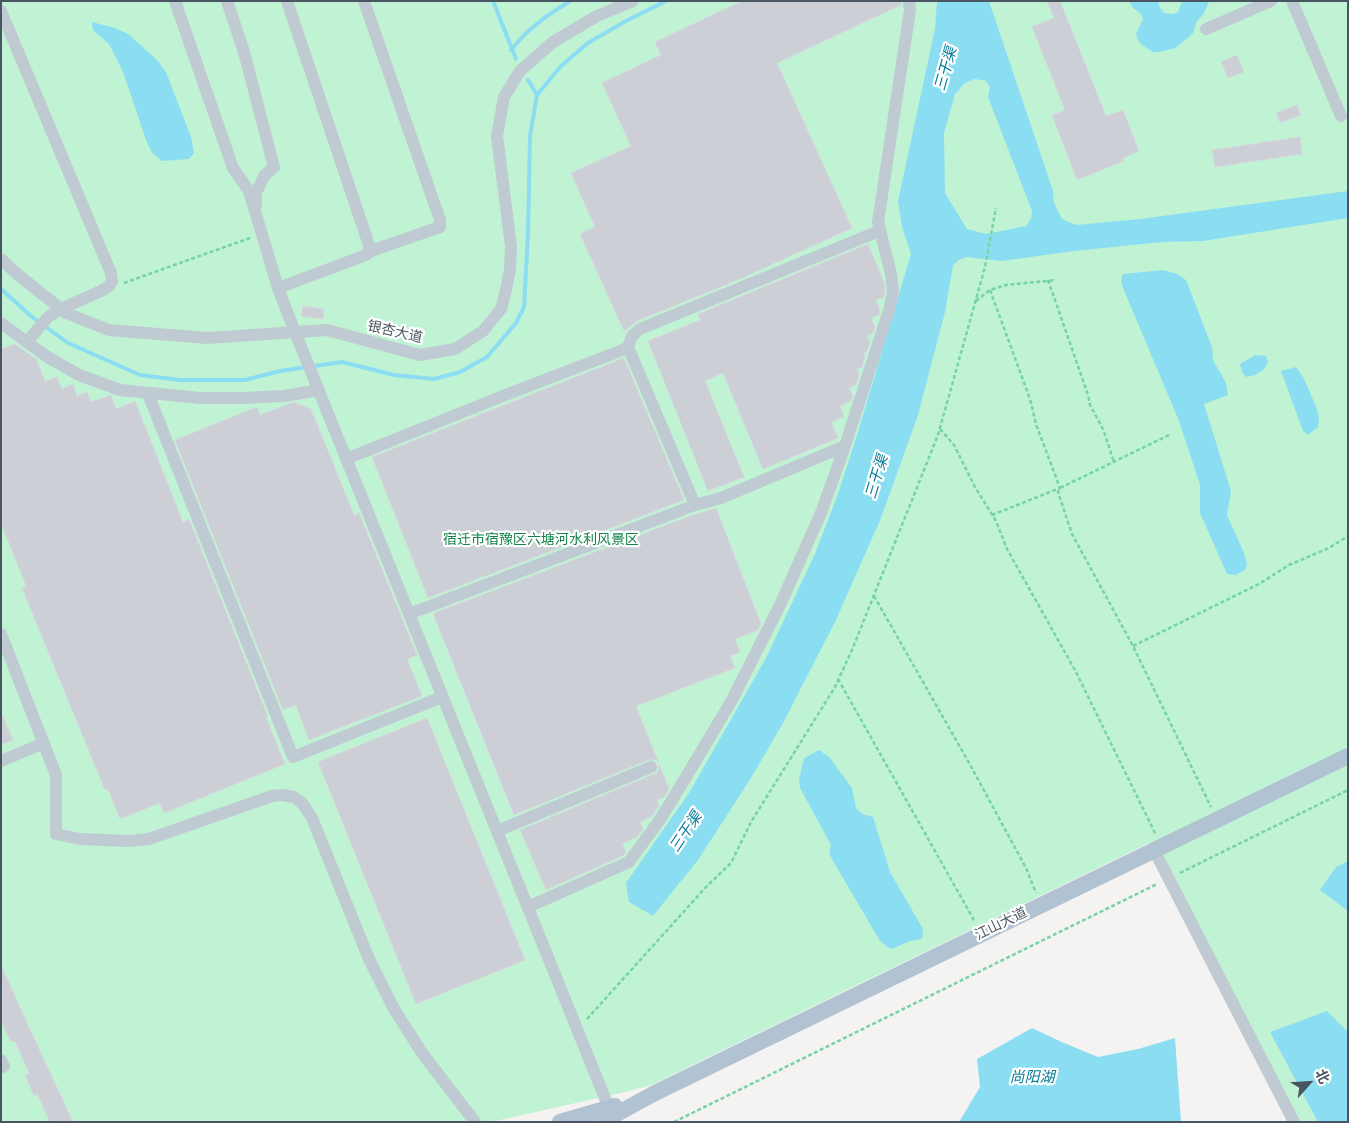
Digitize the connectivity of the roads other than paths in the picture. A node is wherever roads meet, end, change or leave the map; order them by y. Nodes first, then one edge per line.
1 (175, 1) edge
2 (227, 1) edge
3 (287, 1) edge
4 (364, 1) edge
5 (633, 1) edge
6 (909, 1) edge
7 (1271, 1) edge
8 (1292, 1) edge
9 (1, 11) edge
10 (1206, 29) dead end
11 (1341, 116) dead end
12 (258, 228) junction
13 (879, 231) junction
14 (371, 251) junction
15 (1, 259) edge
16 (278, 288) junction
17 (61, 309) junction
18 (1, 323) edge
19 (297, 335) junction
20 (27, 342) junction
21 (628, 347) junction
22 (319, 390) junction
23 (148, 394) junction
24 (845, 446) junction
25 (346, 459) junction
26 (695, 505) junction
27 (409, 614) junction
28 (1, 634) edge
29 (442, 697) junction
30 (44, 743) junction
31 (1348, 756) edge
32 (1, 761) edge
33 (652, 768) dead end
34 (496, 831) junction
35 (1155, 843) junction
36 (528, 907) junction
37 (1, 1060) edge
38 (1, 1068) edge
39 (605, 1115) edge
40 (475, 1122) edge
41 (560, 1122) edge
42 (1294, 1122) edge

1 - 12 street
2 - 12 street
3 - 14 street
4 - 14 street
5 - 19 street, 银杏大道
6 - 13 street
7 - 10 street
8 - 11 street
9 - 17 street
12 - 16 street
13 - 21 street
13 - 24 street
14 - 16 street
15 - 17 street, 银杏大道
16 - 19 street
17 - 19 street, 银杏大道
17 - 20 street
18 - 20 street
19 - 22 street
20 - 23 street
21 - 25 street
21 - 26 street
22 - 23 street
22 - 25 street
23 - 29 street
24 - 26 street
24 - 36 street
25 - 27 street
26 - 27 street
27 - 29 street
28 - 30 street
29 - 34 street
30 - 32 street
30 - 40 street
31 - 35 main road, 江山大道
33 - 34 street
34 - 36 street
35 - 39 main road, 江山大道
35 - 42 street
36 - 39 street
37 - 38 street
39 - 41 main road, 江山大道

